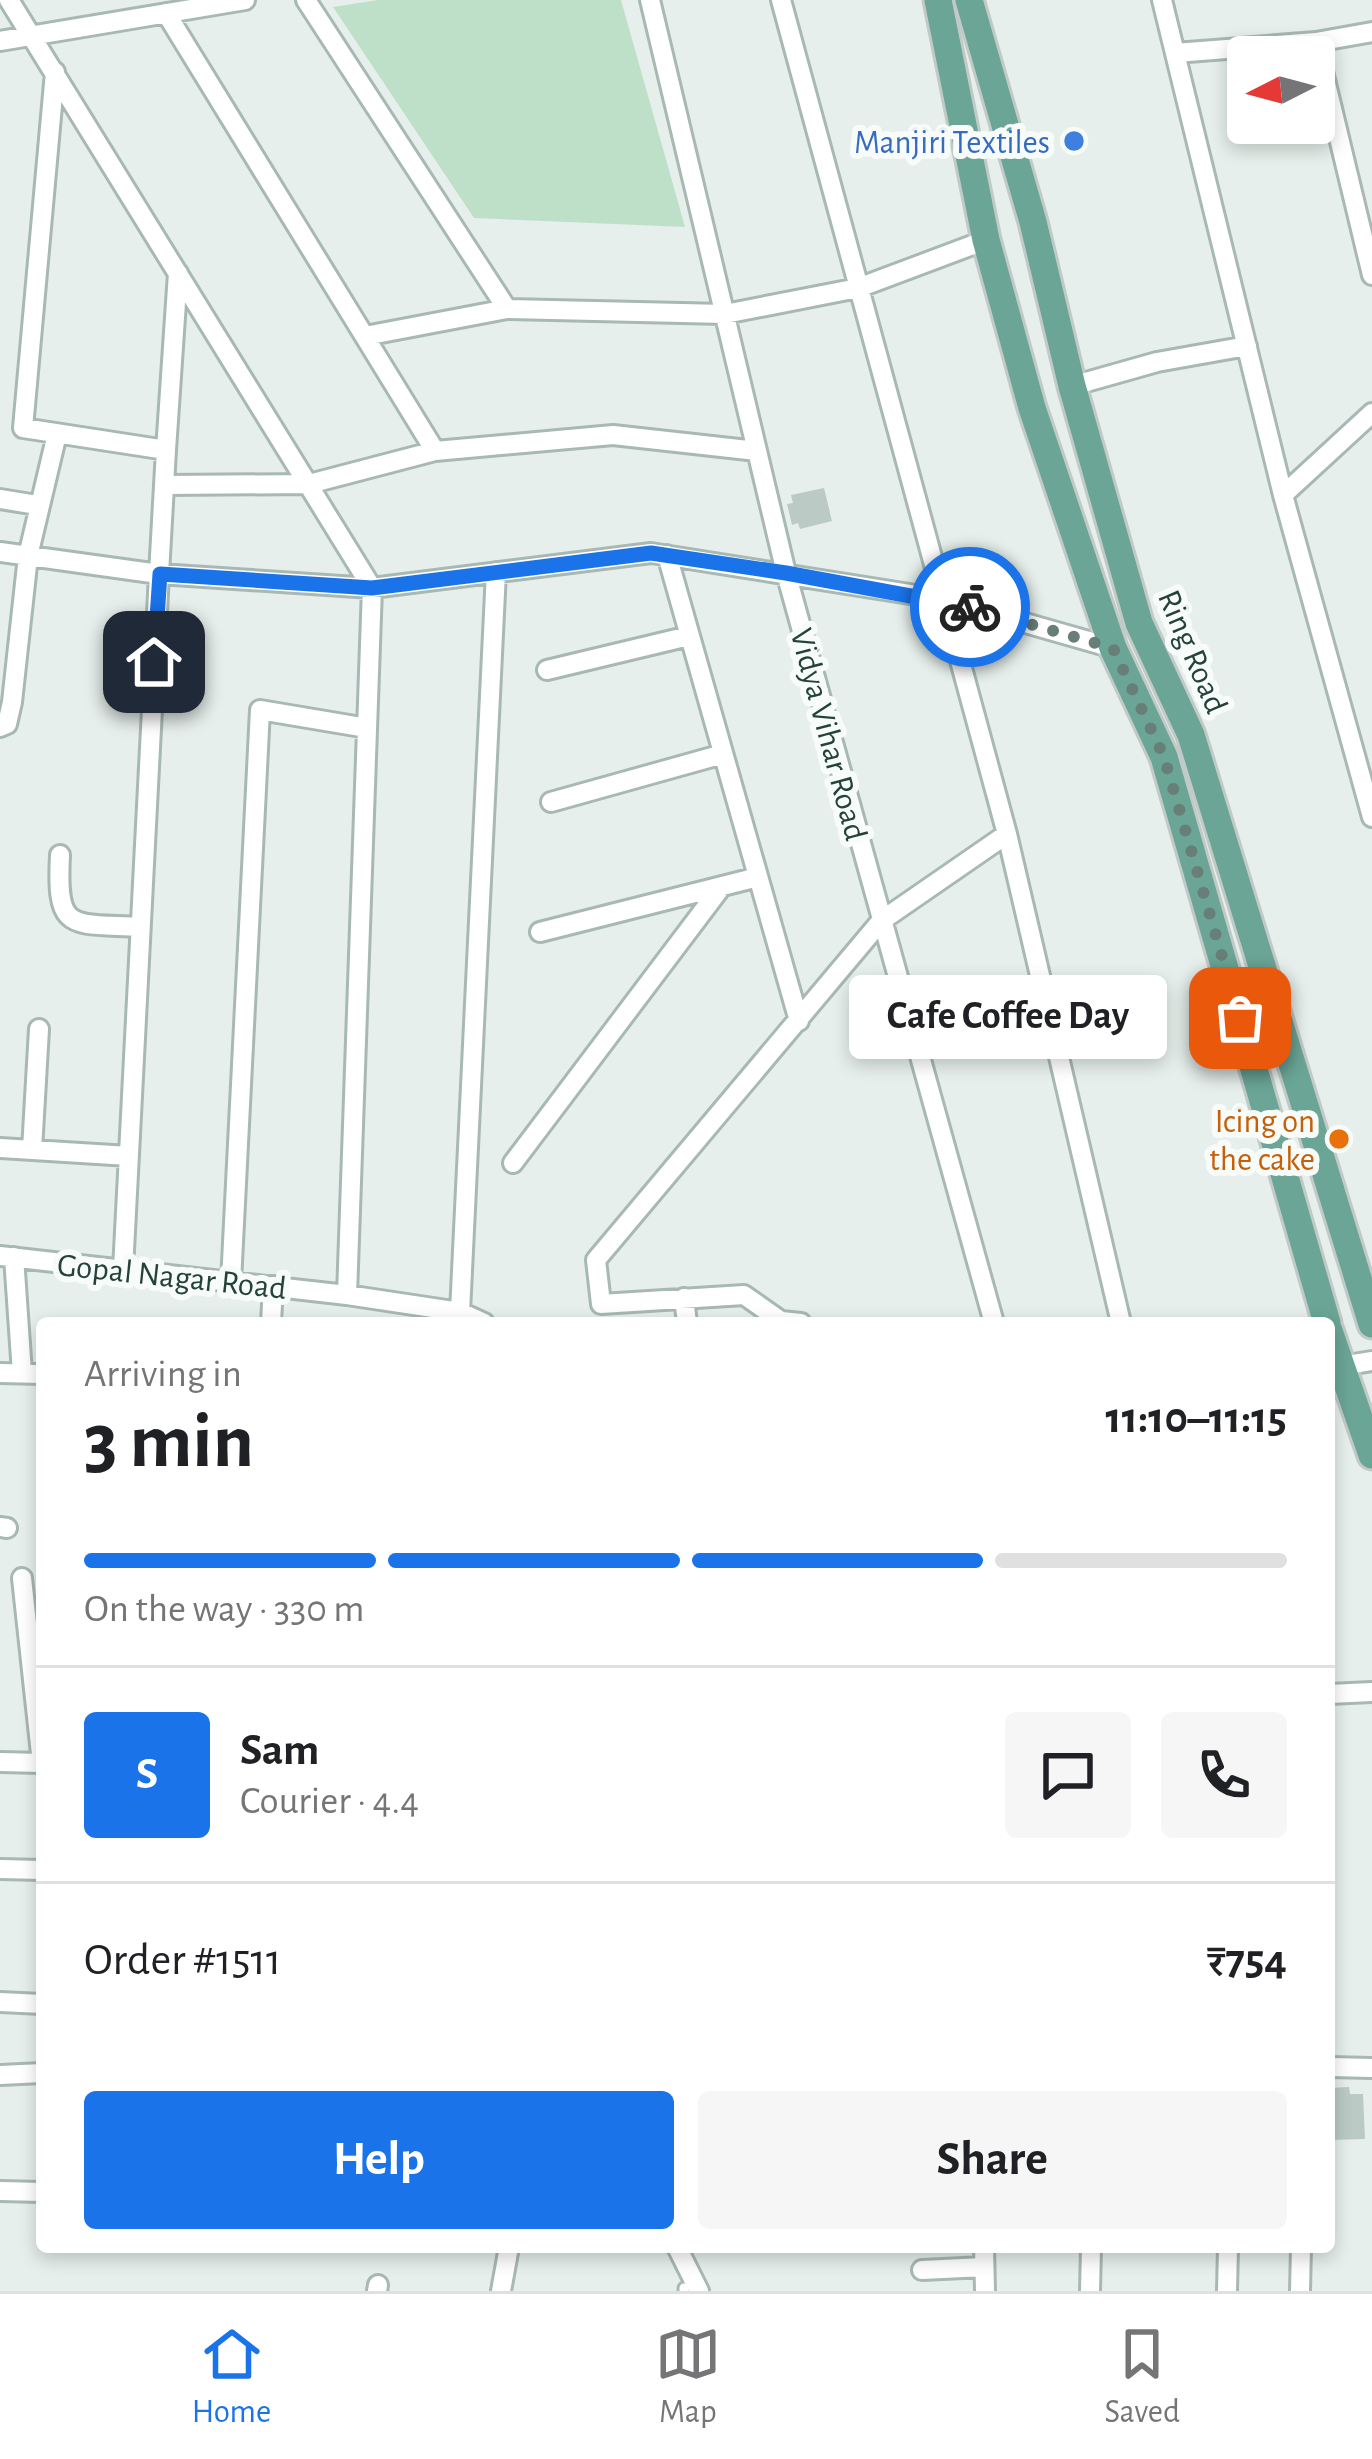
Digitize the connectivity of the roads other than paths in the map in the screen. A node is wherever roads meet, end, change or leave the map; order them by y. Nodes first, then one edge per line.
1 (9, 0) edge
2 (245, 0) edge
3 (306, 0) edge
4 (650, 0) edge
5 (781, 0) edge
6 (938, 0) edge
7 (969, 0) edge
8 (1162, 0) edge
9 (166, 13) junction
10 (1372, 32) edge
11 (32, 35) junction
12 (1335, 39) edge
13 (0, 41) edge
14 (1227, 49) edge
15 (1175, 53) junction
16 (55, 72) junction
17 (1335, 121) edge
18 (986, 240) junction
19 (178, 273) junction
20 (1372, 275) edge
21 (858, 288) junction
22 (507, 309) junction
23 (725, 314) junction
24 (365, 336) junction
25 (1246, 346) junction
26 (1072, 386) junction
27 (1372, 413) edge
28 (0, 424) edge
29 (23, 428) junction
30 (57, 434) junction
31 (166, 450) junction
32 (435, 451) junction
33 (758, 451) junction
34 (164, 484) junction
35 (309, 484) junction
36 (1283, 495) junction
37 (0, 499) edge
38 (38, 505) junction
39 (0, 552) edge
40 (667, 555) junction
41 (28, 556) junction
42 (496, 572) junction
43 (786, 573) junction
44 (160, 574) junction
45 (372, 588) junction
46 (941, 599) junction
47 (689, 635) junction
48 (1113, 648) junction
49 (547, 670) dead end
50 (0, 727) edge
51 (367, 728) junction
52 (723, 754) junction
53 (551, 802) dead end
54 (1372, 817) edge
55 (1007, 833) junction
56 (60, 855) dead end
57 (758, 877) junction
58 (722, 886) junction
59 (881, 921) junction
60 (140, 927) junction
61 (540, 932) dead end
62 (799, 1021) junction
63 (39, 1029) dead end
64 (0, 1148) edge
65 (32, 1150) junction
66 (129, 1156) junction
67 (513, 1162) dead end
68 (7, 1257) edge
69 (123, 1270) junction
70 (231, 1282) junction
71 (273, 1286) junction
72 (347, 1295) junction
73 (684, 1298) junction
74 (460, 1312) junction
75 (602, 1313) edge
76 (271, 1317) edge
77 (471, 1317) edge
78 (686, 1317) edge
79 (780, 1317) edge
80 (992, 1317) edge
81 (1120, 1317) edge
82 (1325, 1317) edge
83 (1372, 1324) edge
84 (1372, 1361) edge
85 (1335, 1367) edge
86 (1335, 1369) edge
87 (0, 1373) edge
88 (32, 1373) edge
89 (1372, 1455) edge
90 (22, 1578) dead end
91 (1372, 1692) edge
92 (1335, 1694) edge
93 (36, 1708) edge
94 (0, 1762) edge
95 (36, 1763) edge
96 (0, 1869) edge
97 (36, 1870) edge
98 (0, 2002) edge
99 (36, 2004) edge
100 (1335, 2067) edge
101 (1372, 2068) edge
102 (36, 2073) edge
103 (0, 2075) edge
104 (0, 2191) edge
105 (36, 2192) edge
106 (508, 2253) edge
107 (678, 2253) edge
108 (1091, 2253) edge
109 (1228, 2253) edge
110 (1300, 2253) edge
111 (984, 2257) edge
112 (922, 2270) dead end
113 (687, 2289) edge
114 (501, 2291) edge
115 (985, 2291) edge
116 (1090, 2291) edge
117 (1227, 2291) edge
118 (1300, 2291) edge

1 - 11 street
2 - 9 street
3 - 22 street
4 - 23 street, Vidya Vihar Road
5 - 21 street
6 - 18 main road
7 - 26 main road, Ring Road
8 - 15 street
9 - 11 street
9 - 24 street
10 - 12 street
11 - 13 street
11 - 16 street
14 - 15 street
15 - 25 street
16 - 19 street
16 - 29 street
17 - 20 street
18 - 21 street
18 - 48 main road
19 - 31 street
19 - 35 street
21 - 23 street
21 - 46 street
22 - 23 street
22 - 24 street
23 - 33 street, Vidya Vihar Road
24 - 32 street
25 - 26 street
25 - 36 street
26 - 83 main road, Ring Road
27 - 36 street
28 - 29 street
29 - 30 street
30 - 31 street
30 - 38 street
31 - 34 street
32 - 33 street
32 - 35 street
33 - 43 street, Vidya Vihar Road
34 - 35 street
34 - 44 street
35 - 45 street
36 - 54 street
37 - 38 street
38 - 41 street
39 - 41 street
40 - 42 street
40 - 43 street
40 - 47 street
41 - 44 street
41 - 50 street
42 - 45 street
42 - 74 street
43 - 46 street
43 - 59 street, Vidya Vihar Road
44 - 45 street
44 - 60 street
45 - 51 street
46 - 48 street
46 - 55 street
47 - 49 street
47 - 52 street
48 - 82 main road
51 - 70 street
51 - 72 street
52 - 53 street
52 - 57 street
55 - 59 street
55 - 81 street
56 - 60 street
57 - 58 street
57 - 62 street
58 - 61 street
58 - 67 street
59 - 62 street
59 - 80 street, Vidya Vihar Road
60 - 66 street
62 - 75 street
63 - 65 street
64 - 65 street
65 - 66 street
66 - 69 street
68 - 69 street, Gopal Nagar Road
68 - 88 street
69 - 70 street, Gopal Nagar Road
70 - 71 street, Gopal Nagar Road
71 - 72 street, Gopal Nagar Road
71 - 76 street
72 - 74 street, Gopal Nagar Road
73 - 75 street
73 - 78 street
73 - 79 street
74 - 77 street, Gopal Nagar Road
84 - 85 street
86 - 89 main road
87 - 88 street
90 - 93 street
91 - 92 street
94 - 95 street
96 - 97 street
98 - 99 street
100 - 101 street
102 - 103 street
104 - 105 street
106 - 114 street
107 - 113 street
108 - 116 street
109 - 117 street
110 - 118 street
111 - 112 street
111 - 115 street

